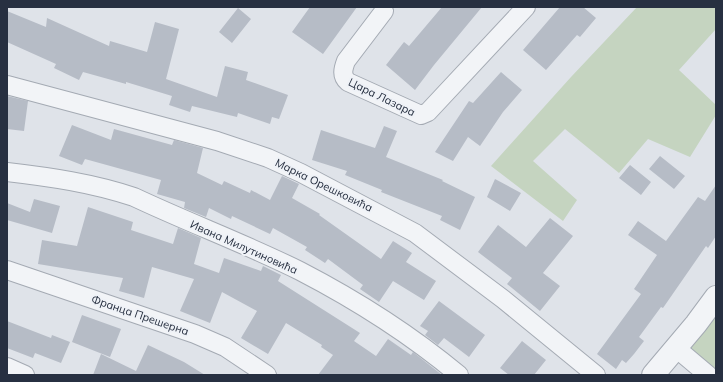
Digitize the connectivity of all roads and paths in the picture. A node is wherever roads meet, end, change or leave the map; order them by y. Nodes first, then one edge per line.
1 (526, 7) edge
2 (384, 11) dead end
3 (7, 85) edge
4 (7, 172) edge
5 (7, 270) edge
6 (716, 297) edge
7 (676, 348) junction
8 (7, 367) edge
9 (25, 375) edge
10 (267, 375) edge
11 (459, 375) edge
12 (596, 375) edge
13 (653, 375) edge
14 (708, 375) edge

1 - 2 street, Цара Лазара
3 - 12 street, Марка Орешковића
4 - 11 street, Ивана Милутиновића
5 - 10 street, Франца Прешерна
6 - 7 street
7 - 13 street
7 - 14 street
8 - 9 street

